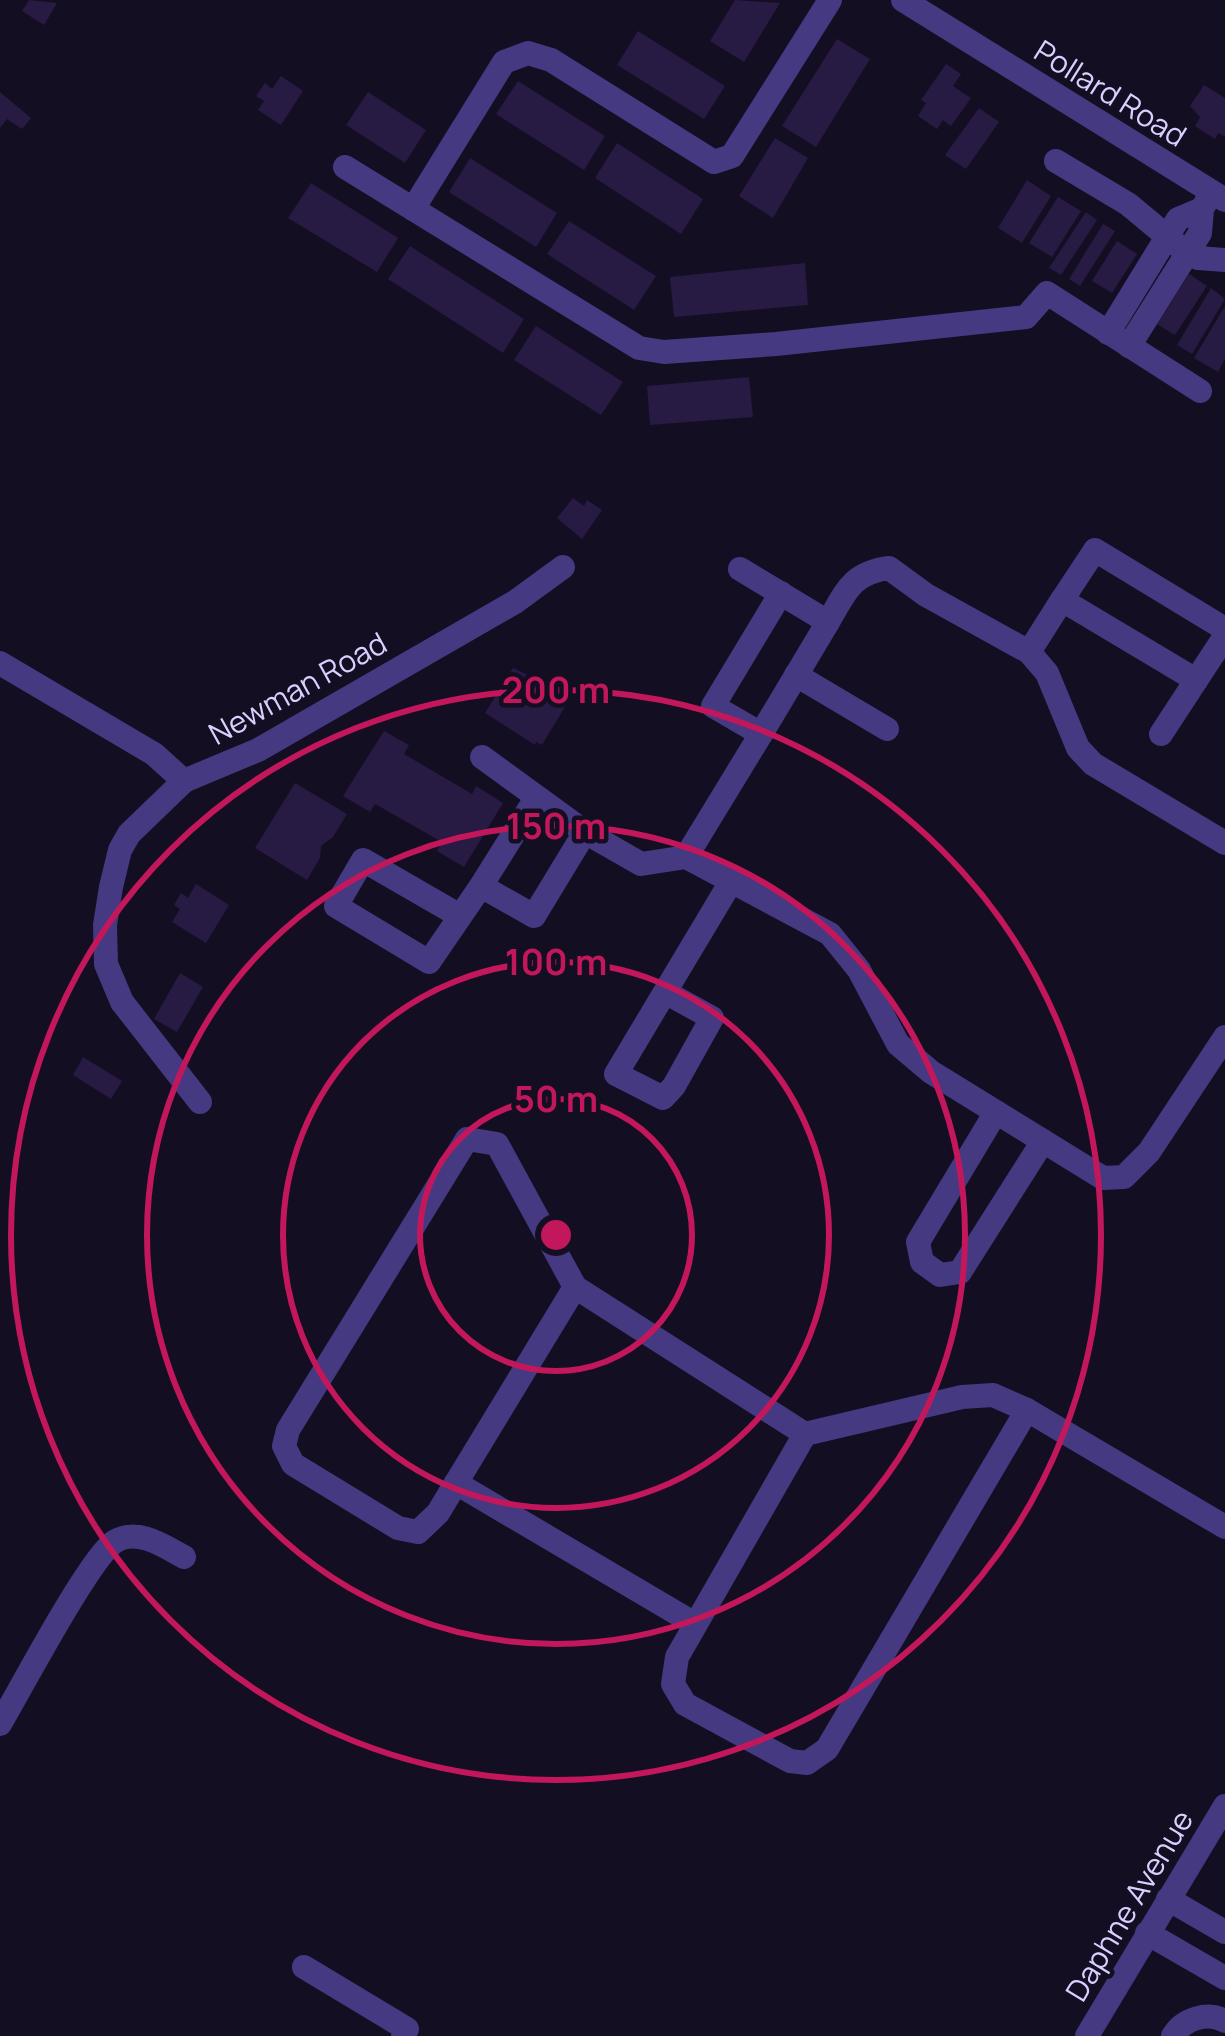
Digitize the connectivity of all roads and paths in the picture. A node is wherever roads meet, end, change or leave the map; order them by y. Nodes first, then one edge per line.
1 (830, 0) edge
2 (903, 0) edge
3 (1056, 161) dead end
4 (345, 167) dead end
5 (1213, 201) edge
6 (413, 209) junction
7 (1176, 246) junction
8 (1225, 260) edge
9 (1119, 339) junction
10 (1200, 391) dead end
11 (563, 567) dead end
12 (740, 569) dead end
13 (781, 592) junction
14 (1062, 600) junction
15 (828, 622) junction
16 (1225, 633) edge
17 (1030, 652) junction
18 (0, 663) edge
19 (796, 675) junction
20 (1196, 680) junction
21 (887, 729) dead end
22 (760, 734) junction
23 (1161, 734) dead end
24 (482, 757) dead end
25 (184, 781) junction
26 (536, 797) junction
27 (585, 832) junction
28 (1225, 843) edge
29 (686, 857) junction
30 (732, 880) junction
31 (481, 886) junction
32 (460, 916) junction
33 (665, 992) dead end
34 (1225, 1037) edge
35 (200, 1102) dead end
36 (995, 1112) junction
37 (1043, 1141) junction
38 (575, 1287) junction
39 (1027, 1410) junction
40 (805, 1434) junction
41 (456, 1484) junction
42 (1225, 1527) edge
43 (184, 1557) dead end
44 (694, 1624) junction
45 (0, 1724) edge
46 (1225, 1806) edge
47 (1168, 1899) junction
48 (1225, 1932) edge
49 (1147, 1933) junction
50 (304, 1967) dead end
51 (1225, 1978) edge
52 (1225, 2021) edge
53 (403, 2036) edge
54 (1087, 2036) edge
55 (1174, 2036) edge

1 - 6 street
2 - 5 street, Pollard Road
3 - 7 street
4 - 6 street
5 - 7 street
6 - 9 street
7 - 8 street
7 - 9 street
9 - 10 street
11 - 25 street, Newman Road
12 - 13 street
13 - 15 street
13 - 22 street
14 - 16 street
14 - 17 street
14 - 20 street
15 - 17 street
15 - 19 street
16 - 20 street
17 - 28 street
18 - 25 street
19 - 21 street
19 - 22 street
20 - 23 street
22 - 29 street
24 - 26 street
25 - 35 street
26 - 27 street
26 - 31 street
27 - 29 street
27 - 31 street
29 - 30 street
30 - 33 street
30 - 36 street
31 - 32 street
32 - 32 street
34 - 37 street
36 - 37 street
36 - 37 street
38 - 40 street
38 - 41 street
38 - 41 street
39 - 40 street
39 - 42 street
39 - 44 street
40 - 44 street
41 - 44 street
43 - 45 street
46 - 47 street, Daphne Avenue
47 - 48 street
47 - 49 street, Daphne Avenue
49 - 51 street
49 - 54 street, Daphne Avenue
50 - 53 street
52 - 55 street

